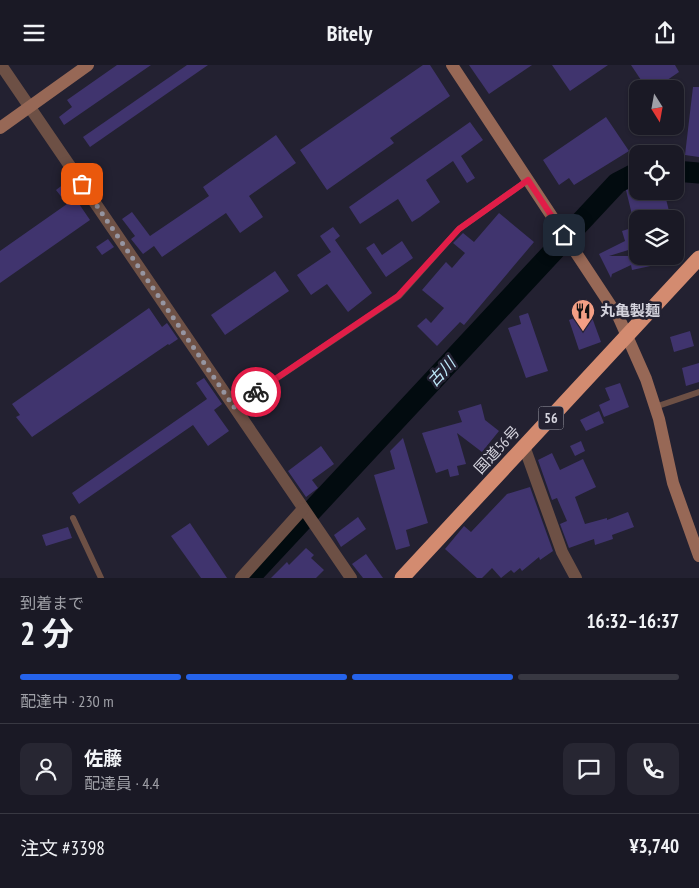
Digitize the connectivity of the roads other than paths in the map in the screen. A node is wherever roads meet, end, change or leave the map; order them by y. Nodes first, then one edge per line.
1 (1, 65) edge
2 (88, 65) edge
3 (452, 65) edge
4 (29, 106) junction
5 (0, 128) edge
6 (528, 180) junction
7 (699, 258) edge
8 (628, 336) junction
9 (699, 392) edge
10 (234, 407) junction
11 (656, 407) junction
12 (524, 446) junction
13 (305, 511) junction
14 (73, 518) dead end
15 (699, 556) edge
16 (101, 578) edge
17 (241, 578) edge
18 (351, 578) edge
19 (402, 578) edge
20 (576, 578) edge

1 - 4 street
2 - 4 street
3 - 6 street
4 - 5 street
4 - 10 street
6 - 8 street
6 - 10 lane
7 - 8 highway, 国道56号 / 56
8 - 11 street
8 - 12 highway, 国道56号 / 56
9 - 11 lane
10 - 13 street
11 - 15 street
12 - 19 highway, 国道56号 / 56
12 - 20 street
13 - 17 street
13 - 18 street
14 - 16 lane

